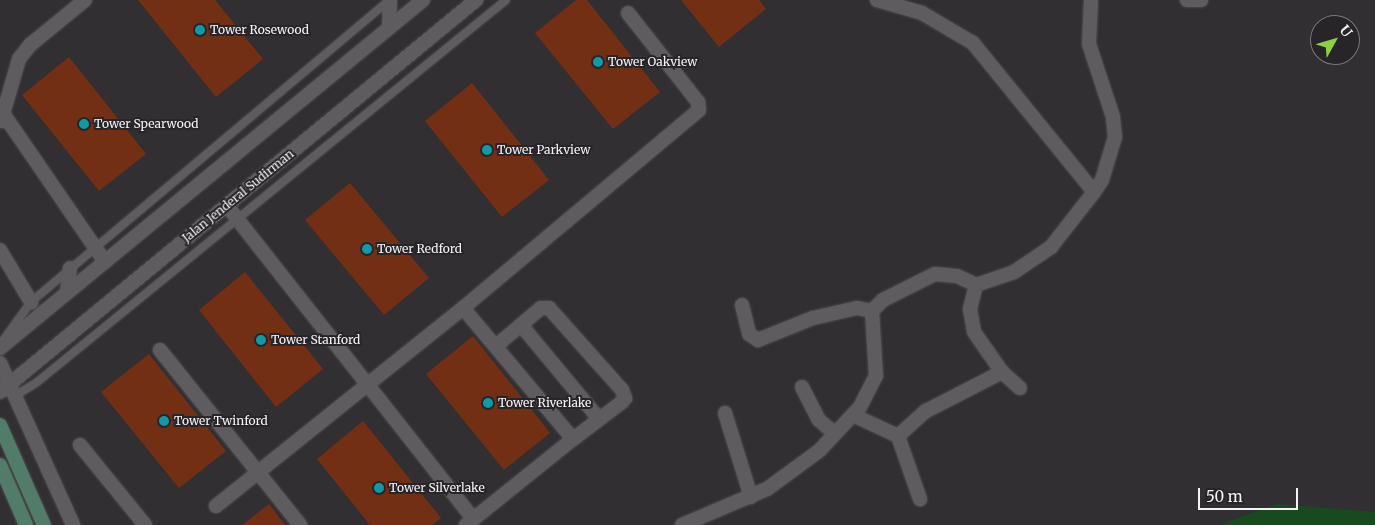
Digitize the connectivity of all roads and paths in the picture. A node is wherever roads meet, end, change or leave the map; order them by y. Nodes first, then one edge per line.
1 (85, 0) edge
2 (390, 0) edge
3 (423, 0) edge
4 (476, 0) edge
5 (506, 0) edge
6 (877, 0) edge
7 (1091, 0) edge
8 (1187, 0) edge
9 (1201, 0) edge
10 (905, 5) edge
11 (628, 13) dead end
12 (389, 28) junction
13 (1, 118) edge
14 (1091, 188) dead end
15 (227, 206) junction
16 (236, 217) junction
17 (96, 246) junction
18 (0, 250) edge
19 (105, 262) junction
20 (70, 268) junction
21 (976, 285) junction
22 (67, 292) junction
23 (31, 302) junction
24 (742, 305) dead end
25 (463, 308) junction
26 (872, 312) junction
27 (521, 325) junction
28 (0, 346) edge
29 (496, 346) junction
30 (160, 350) dead end
31 (0, 363) edge
32 (1002, 372) junction
33 (367, 384) junction
34 (802, 387) dead end
35 (1020, 388) dead end
36 (9, 390) edge
37 (725, 413) dead end
38 (853, 415) junction
39 (600, 419) junction
40 (0, 425) edge
41 (835, 434) junction
42 (898, 436) junction
43 (573, 439) junction
44 (80, 445) dead end
45 (0, 465) edge
46 (258, 472) junction
47 (751, 497) junction
48 (920, 499) dead end
49 (216, 506) dead end
50 (470, 522) edge
51 (26, 525) edge
52 (44, 525) edge
53 (73, 525) edge
54 (145, 525) edge
55 (300, 525) edge
56 (682, 525) edge

1 - 13 street
2 - 12 street
2 - 17 lane
3 - 12 street
4 - 15 street, Jalan Jenderal Sudirman
5 - 16 lane
6 - 10 street
7 - 21 street
8 - 9 street
10 - 14 street
11 - 25 street
12 - 19 street
13 - 17 street
15 - 16 street
15 - 36 street, Jalan Jenderal Sudirman
16 - 33 street
16 - 36 lane
17 - 19 street
17 - 20 lane
18 - 23 street
19 - 22 street
20 - 22 street
20 - 23 lane
21 - 26 street
21 - 32 street
22 - 28 street
23 - 28 lane
24 - 26 street
25 - 29 street
25 - 33 street
26 - 38 street
27 - 29 street
27 - 39 street
27 - 39 street
29 - 43 street
30 - 46 street
31 - 36 street
32 - 35 street
32 - 42 street
33 - 46 street
33 - 50 street
34 - 41 street
36 - 53 street
37 - 47 street
38 - 41 street
38 - 42 street
39 - 43 street
40 - 52 main road
41 - 47 street
42 - 48 street
43 - 50 street
44 - 54 street
45 - 51 main road
46 - 49 street
46 - 55 street
47 - 56 street

